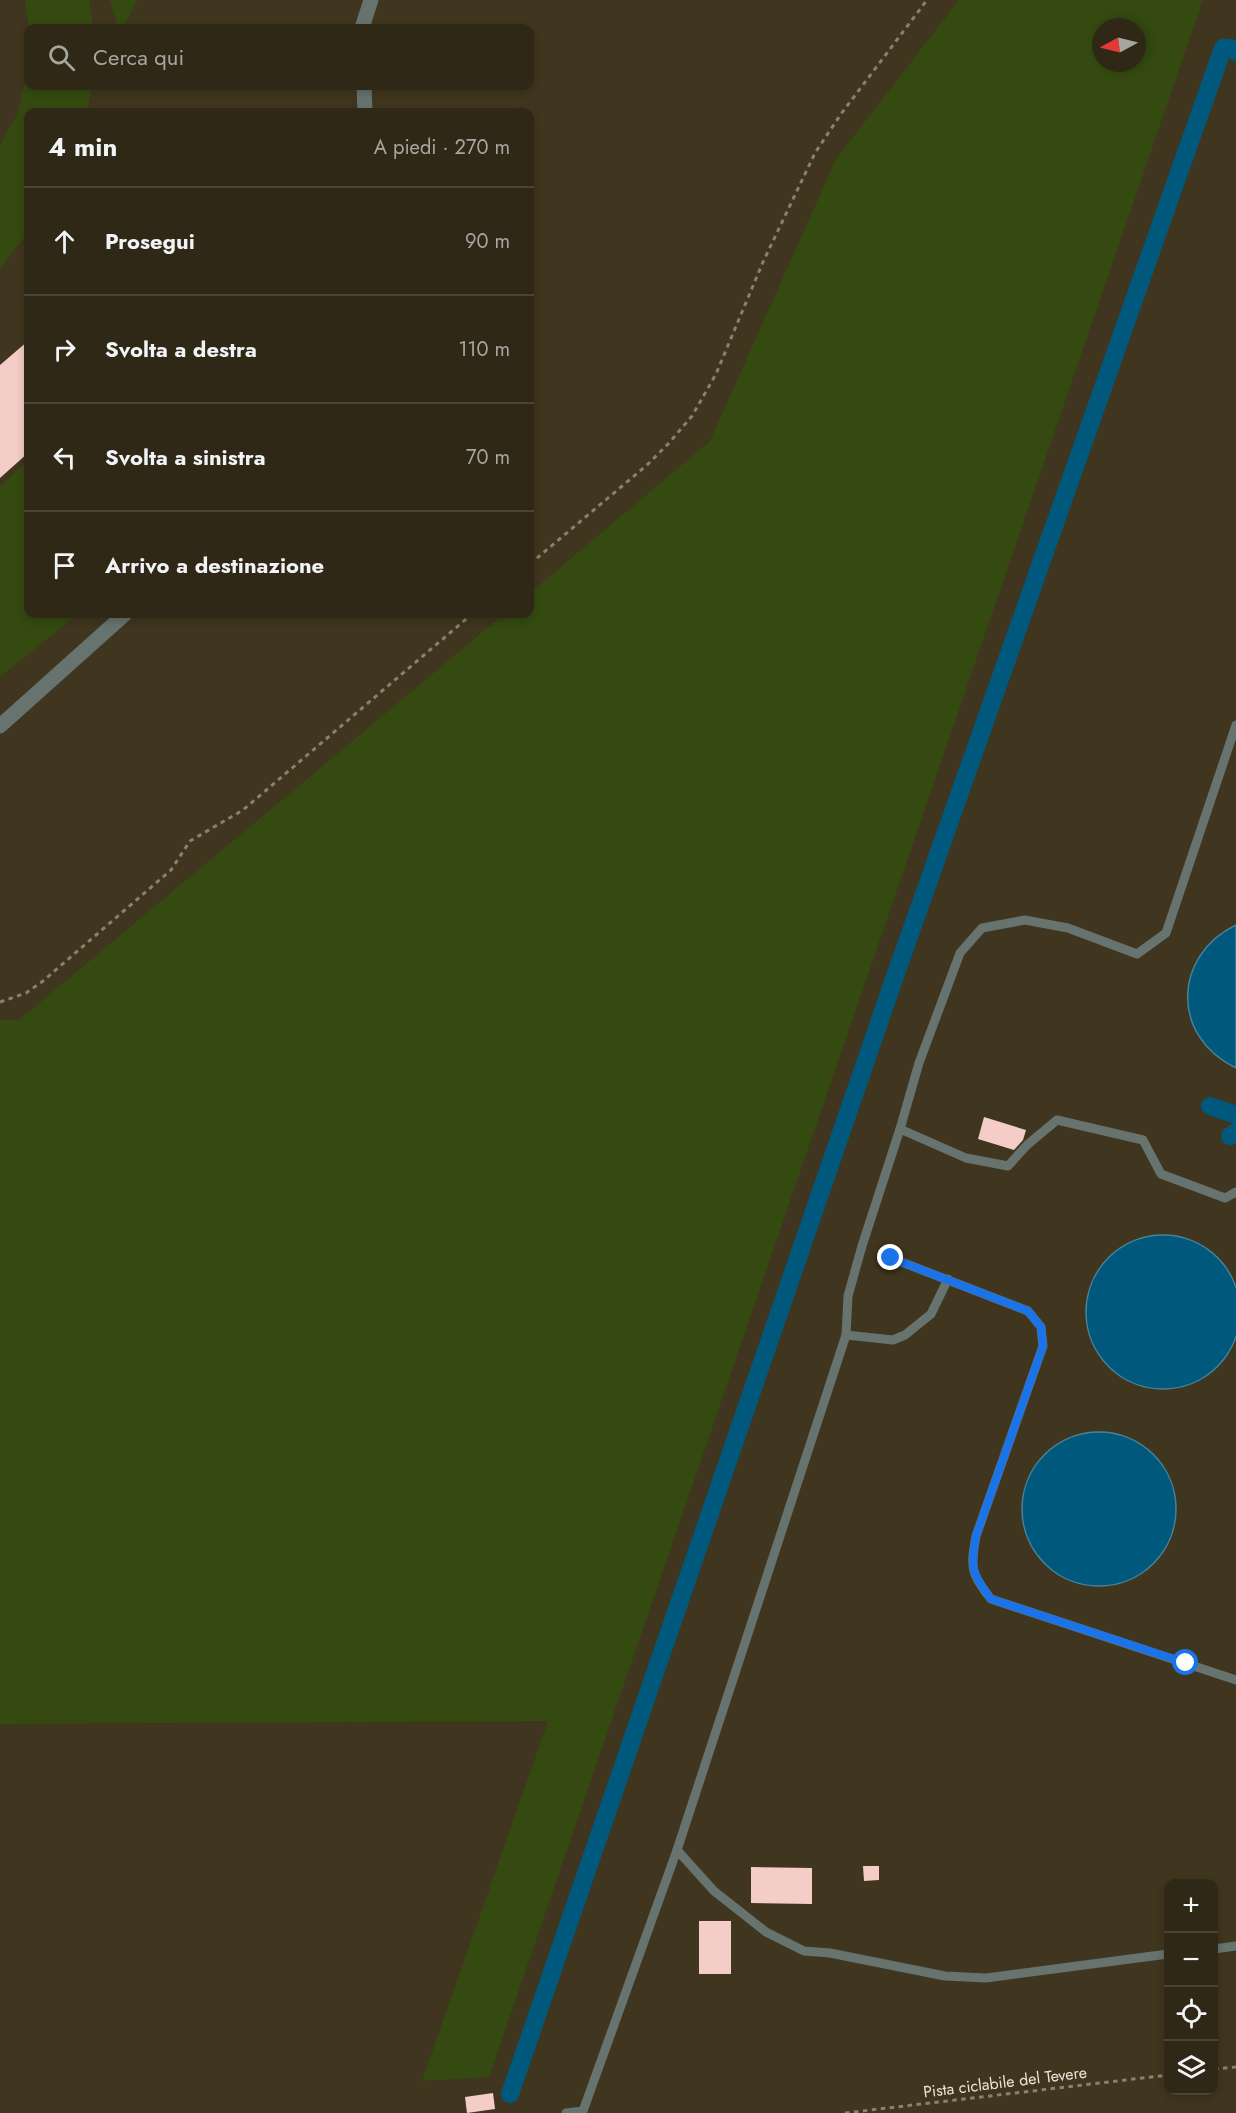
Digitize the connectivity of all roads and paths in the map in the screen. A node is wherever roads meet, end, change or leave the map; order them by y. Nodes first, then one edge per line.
1 (359, 0) edge
2 (371, 0) edge
3 (927, 0) edge
4 (362, 24) edge
5 (363, 24) edge
6 (364, 90) edge
7 (365, 108) edge
8 (534, 561) edge
9 (121, 618) edge
10 (466, 618) edge
11 (1236, 725) edge
12 (0, 726) edge
13 (0, 1002) edge
14 (900, 1129) junction
15 (1236, 1192) edge
16 (891, 1258) dead end
17 (948, 1279) junction
18 (846, 1335) junction
19 (1236, 1680) edge
20 (677, 1850) junction
21 (1236, 1946) edge
22 (1218, 1948) edge
23 (1164, 1955) edge
24 (1236, 2067) edge
25 (1218, 2069) edge
26 (1164, 2075) edge
27 (566, 2113) edge
28 (845, 2113) edge

1 - 4 street
2 - 5 street
3 - 8 path
6 - 7 street
9 - 12 street
10 - 13 path
11 - 14 lane
14 - 15 lane
14 - 18 lane
16 - 17 lane
17 - 18 lane
17 - 19 lane
18 - 20 lane
20 - 23 lane
20 - 27 lane
21 - 22 lane
24 - 25 path
26 - 28 path, Pista ciclabile del Tevere

